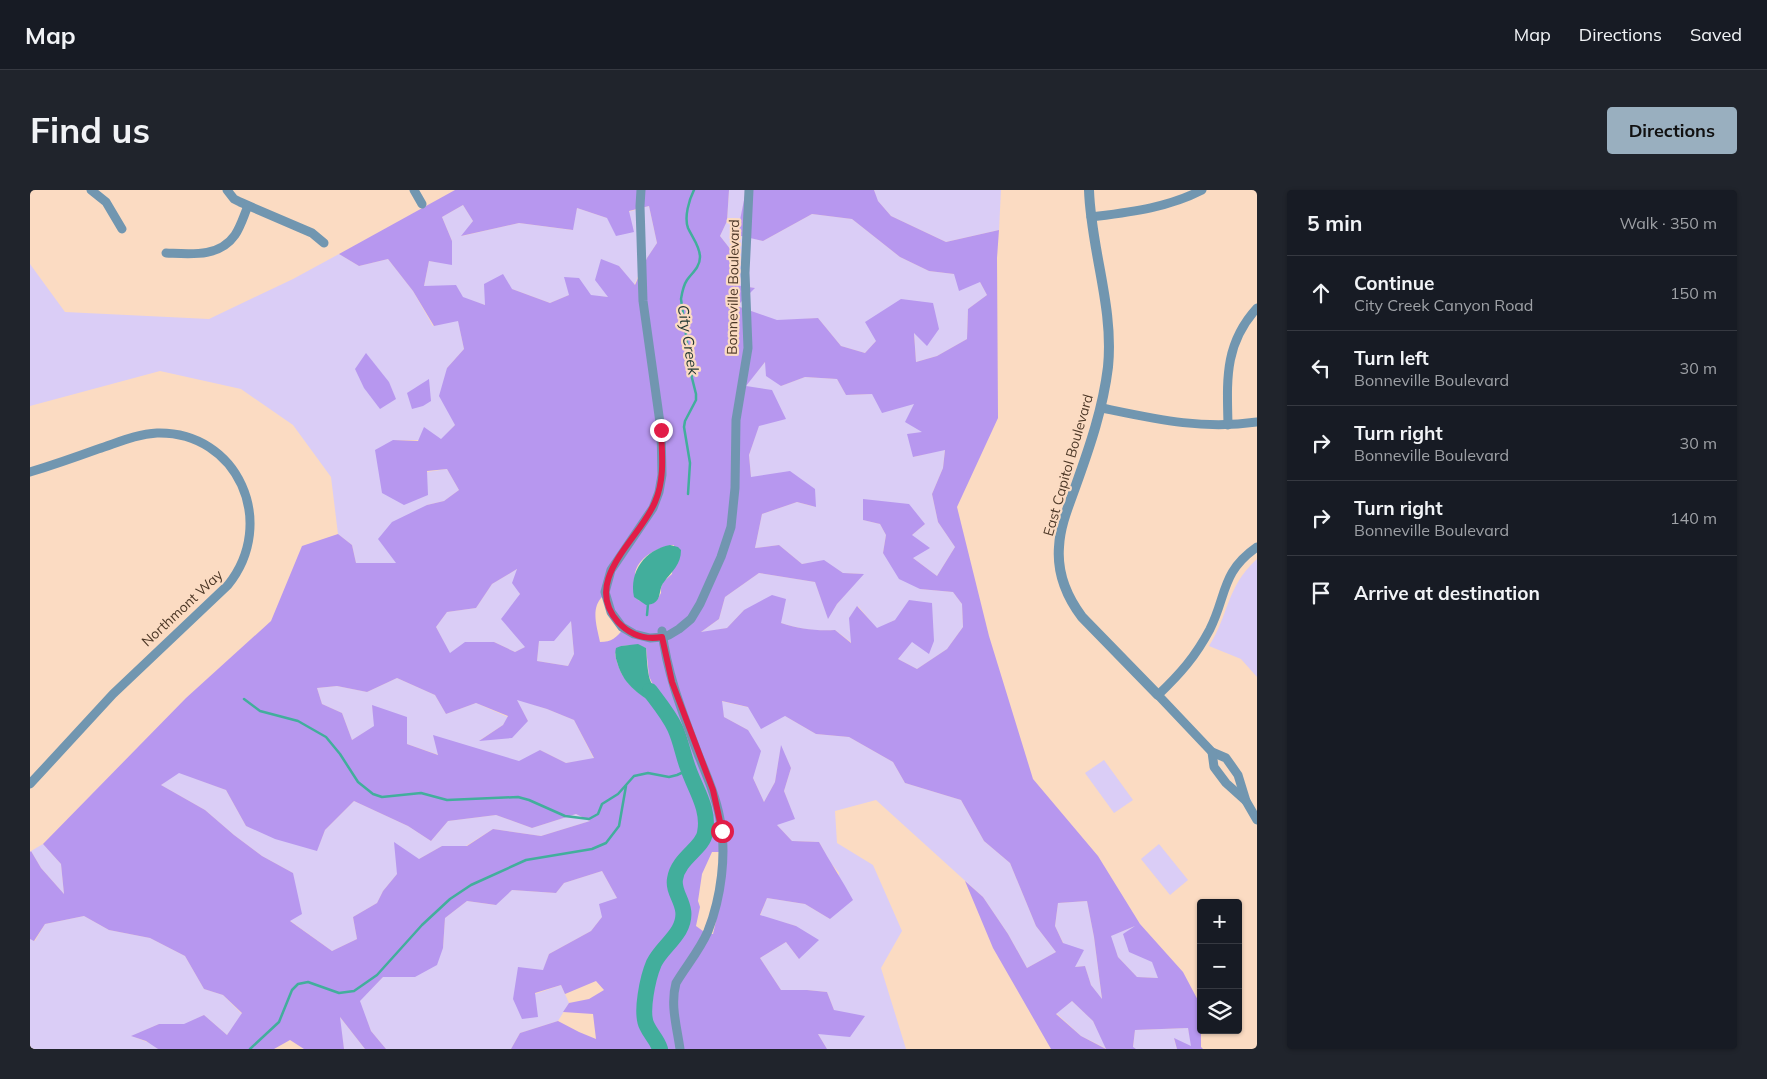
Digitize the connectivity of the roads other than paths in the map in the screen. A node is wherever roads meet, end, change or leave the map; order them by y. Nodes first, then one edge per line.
1 (91, 190) edge
2 (227, 190) edge
3 (414, 190) edge
4 (641, 190) edge
5 (749, 190) edge
6 (1089, 190) edge
7 (1202, 190) edge
8 (422, 204) dead end
9 (248, 206) junction
10 (1091, 217) junction
11 (122, 229) dead end
12 (324, 244) dead end
13 (166, 253) dead end
14 (1257, 308) edge
15 (1102, 408) junction
16 (1257, 422) edge
17 (1228, 425) junction
18 (30, 472) edge
19 (1257, 547) edge
20 (662, 634) junction
21 (1158, 695) junction
22 (1212, 752) junction
23 (30, 784) edge
24 (1246, 801) junction
25 (1257, 820) edge
26 (680, 1049) edge

1 - 11 street
2 - 9 street
3 - 8 street
4 - 20 street
5 - 20 street, Bonneville Boulevard
6 - 10 street, East Capitol Boulevard
7 - 10 street
9 - 12 street
9 - 13 street
10 - 15 street, East Capitol Boulevard
14 - 17 street
15 - 17 street
15 - 21 street, East Capitol Boulevard
16 - 17 street
18 - 23 street, Northmont Way
19 - 21 street
20 - 26 street
21 - 22 street, East Capitol Boulevard
22 - 24 street
22 - 24 street
24 - 25 street

